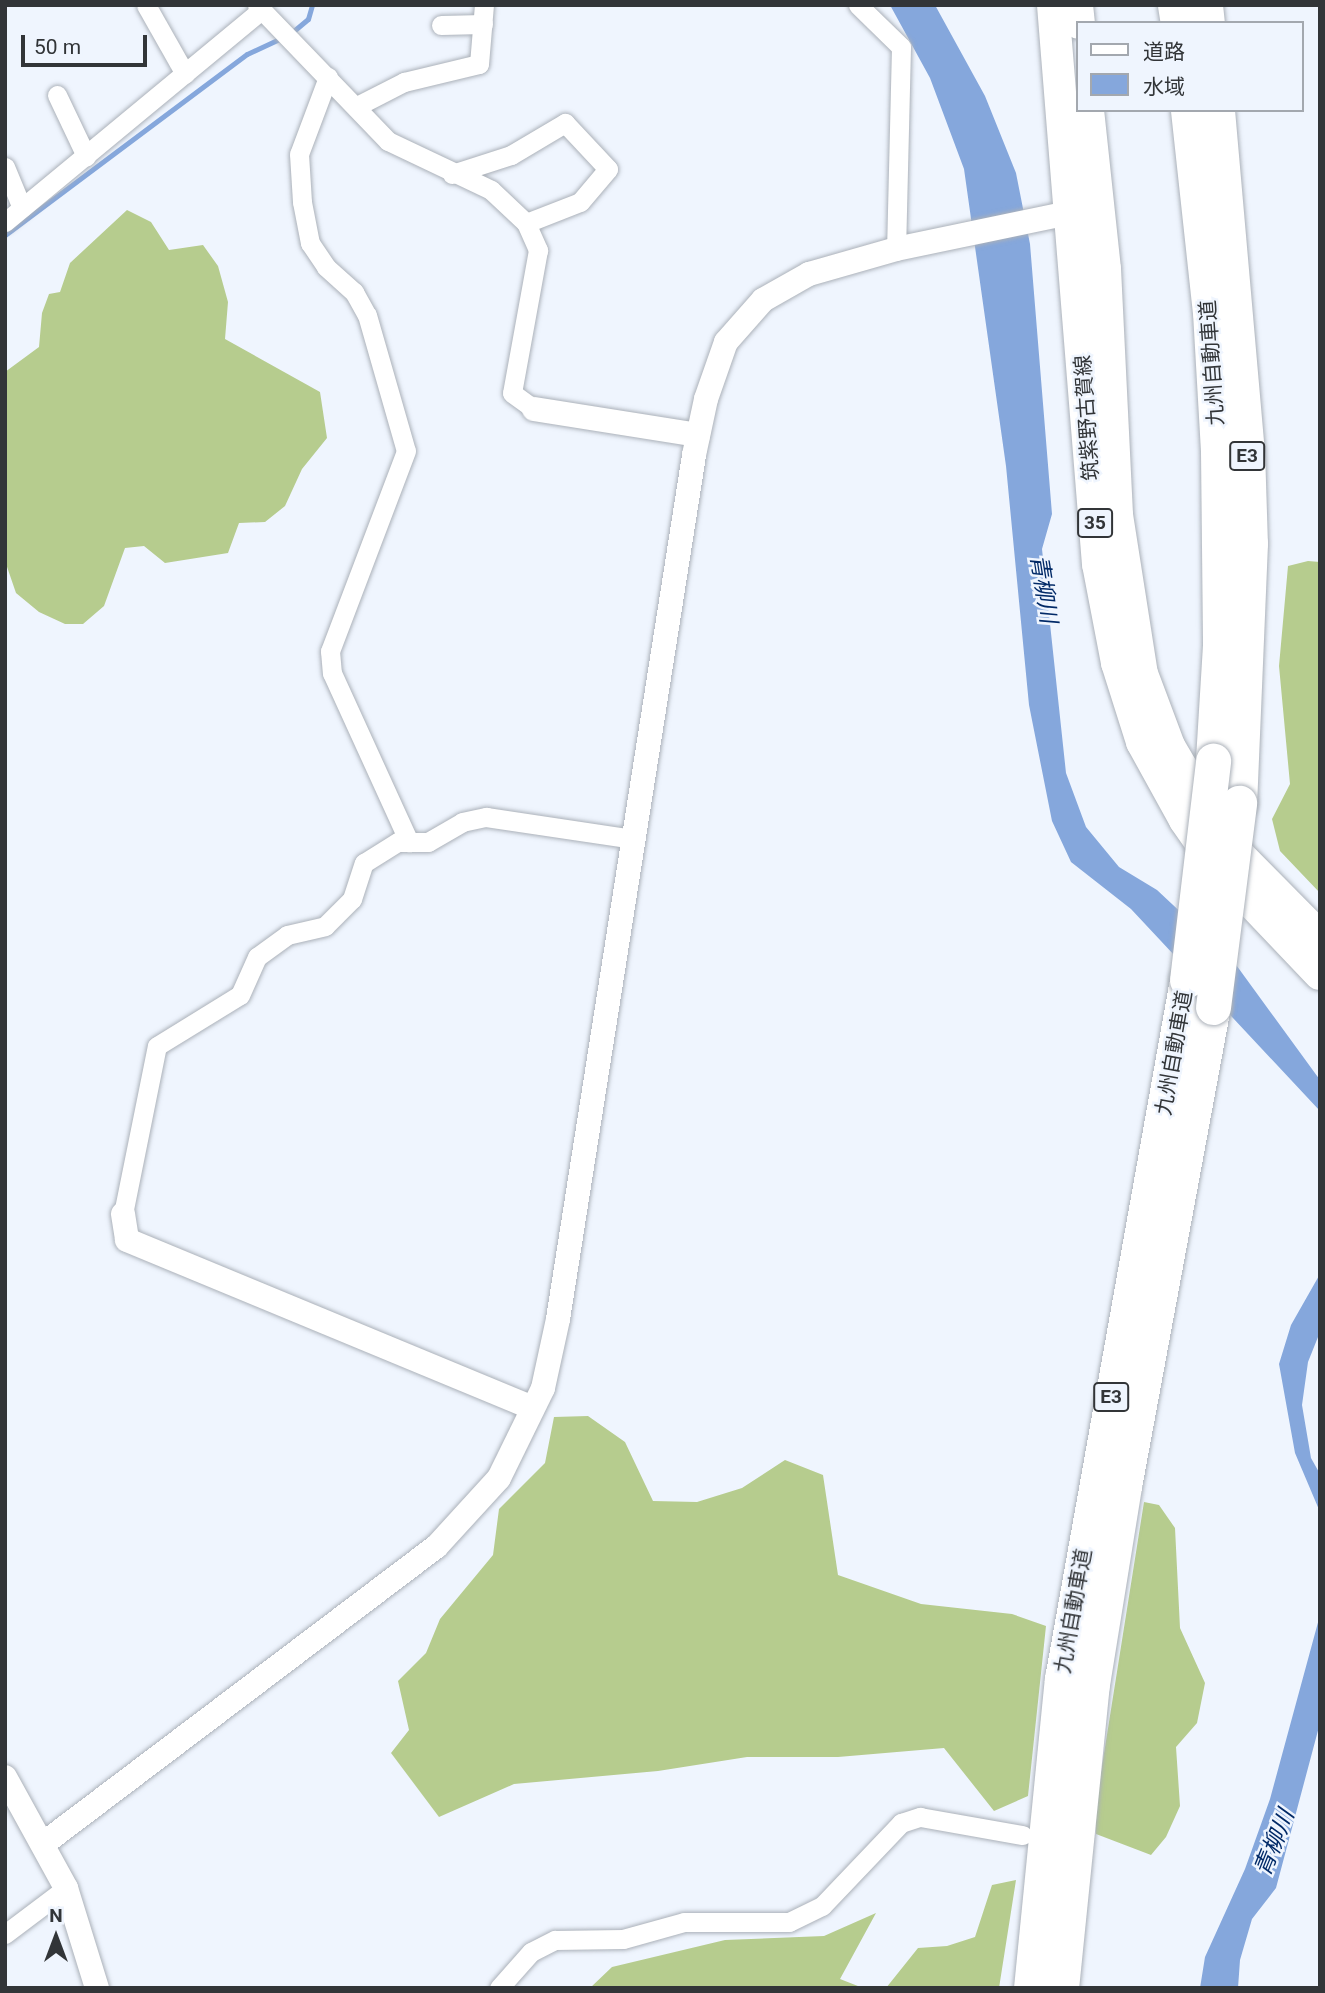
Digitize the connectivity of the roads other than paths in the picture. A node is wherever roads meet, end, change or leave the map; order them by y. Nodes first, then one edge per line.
1 (146, 5) edge
2 (859, 5) edge
3 (1054, 5) edge
4 (259, 8) edge
5 (483, 15) edge
6 (441, 25) dead end
7 (185, 74) junction
8 (328, 77) junction
9 (57, 95) dead end
10 (357, 106) junction
11 (1088, 112) edge
12 (1188, 112) edge
13 (1217, 112) edge
14 (86, 156) junction
15 (5, 167) edge
16 (452, 174) junction
17 (22, 208) junction
18 (1085, 209) junction
19 (5, 222) edge
20 (526, 223) junction
21 (896, 249) junction
22 (534, 409) joint
23 (698, 435) junction
24 (634, 839) junction
25 (409, 842) junction
26 (1320, 937) edge
27 (1320, 974) edge
28 (123, 1214) joint
29 (533, 1408) junction
30 (5, 1777) edge
31 (1047, 1823) junction
32 (43, 1844) junction
33 (1054, 1881) junction
34 (66, 1888) junction
35 (5, 1934) edge
36 (97, 1988) edge
37 (499, 1988) edge
38 (1031, 1988) edge
39 (1060, 1988) edge

1 - 7 street
2 - 21 street
3 - 18 main road, 筑紫野古賀線 / 35
4 - 7 street
4 - 8 street
5 - 6 street
5 - 10 street
7 - 14 street
8 - 10 street
8 - 25 street
9 - 14 street
10 - 16 street
11 - 18 main road, 筑紫野古賀線 / 35
12 - 31 highway, 九州自動車道 / E3, bridge
13 - 31 highway, 九州自動車道 / E3, bridge
14 - 17 street
15 - 17 street
16 - 20 street
16 - 20 street
17 - 19 street
18 - 21 street
18 - 26 main road, 筑紫野古賀線 / 35
18 - 27 main road, 筑紫野古賀線 / 35
20 - 22 street
21 - 23 street
22 - 23 street
23 - 24 street
24 - 25 street
24 - 29 street
25 - 28 street
28 - 29 street
29 - 32 street
30 - 32 street
31 - 33 highway, 九州自動車道 / E3
31 - 37 street
32 - 34 street
33 - 38 highway, 九州自動車道 / E3
33 - 39 highway, 九州自動車道 / E3
34 - 35 street
34 - 36 street

